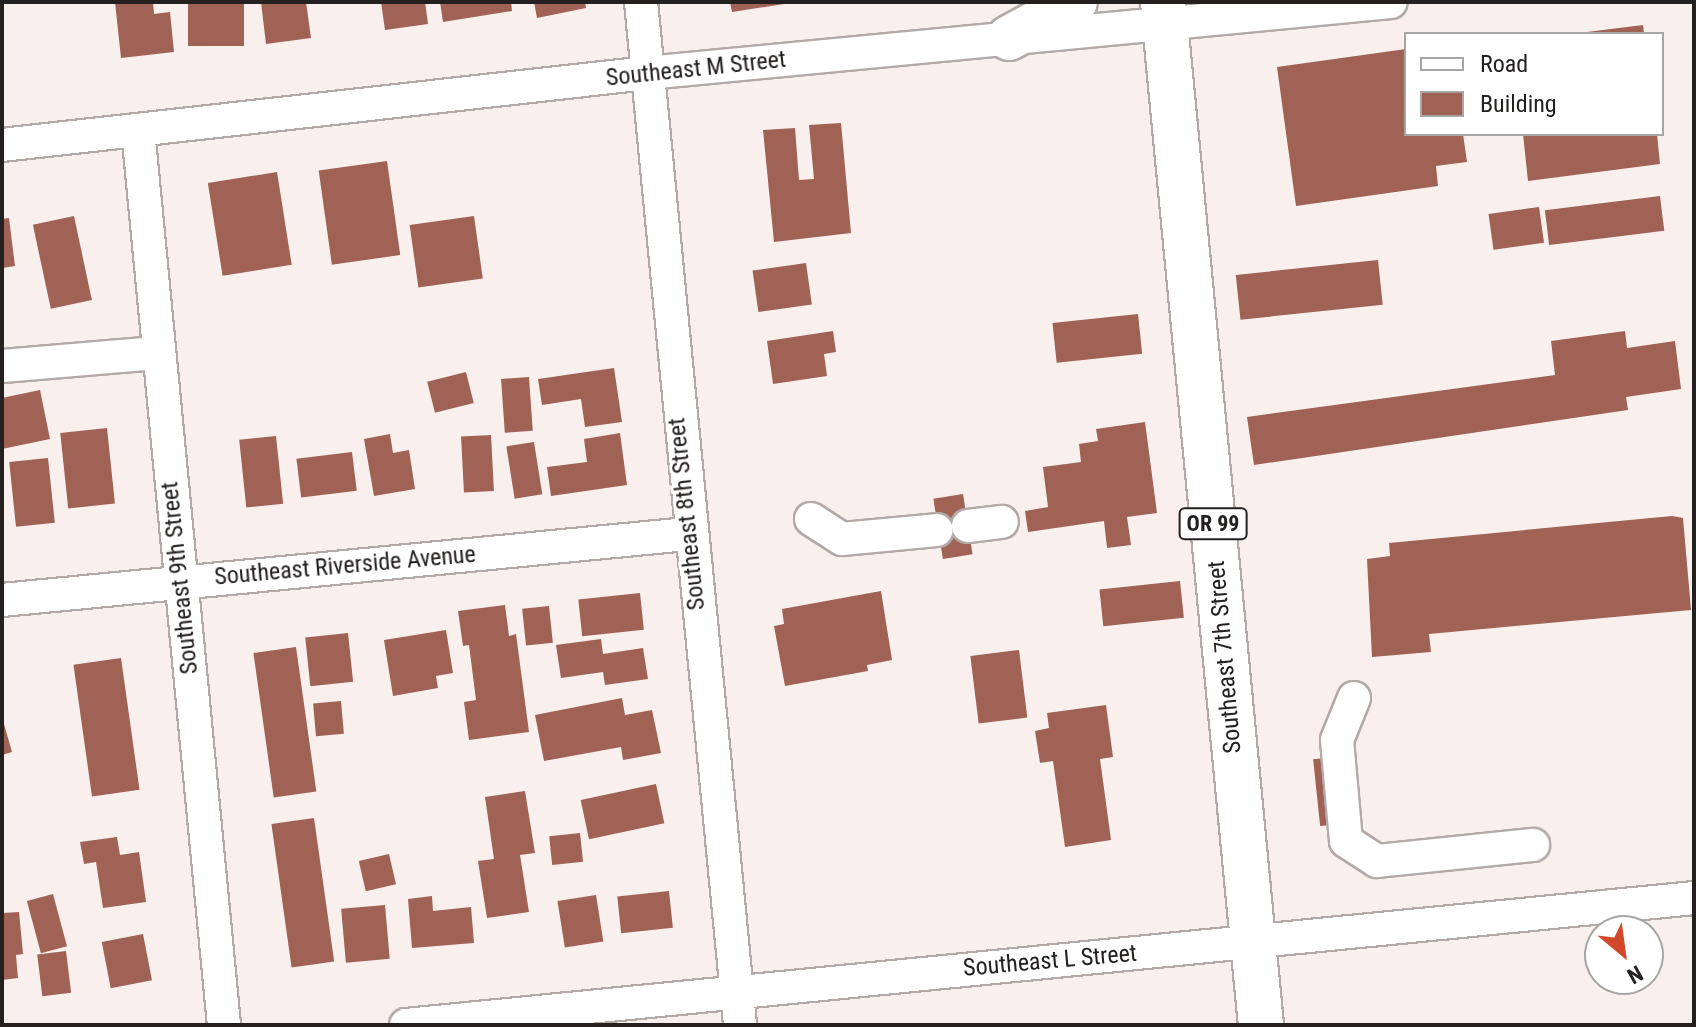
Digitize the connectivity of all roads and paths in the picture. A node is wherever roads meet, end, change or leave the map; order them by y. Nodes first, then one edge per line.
1 (641, 2) edge
2 (1075, 2) edge
3 (1391, 2) edge
4 (1164, 12) edge
5 (1009, 38) junction
6 (647, 73) junction
7 (138, 130) junction
8 (2, 145) edge
9 (158, 353) junction
10 (2, 366) edge
11 (811, 519) dead end
12 (1002, 522) dead end
13 (688, 534) junction
14 (180, 582) junction
15 (2, 600) edge
16 (1354, 698) dead end
17 (1533, 845) dead end
18 (1694, 898) edge
19 (1252, 942) junction
20 (737, 990) junction
21 (224, 1025) edge
22 (406, 1025) edge
23 (740, 1025) edge
24 (1261, 1025) edge

1 - 6 street, Southeast 8th Street
2 - 5 highway
3 - 4 street, Southeast M Street
4 - 5 street, Southeast M Street
4 - 19 highway, Southeast 7th Street / OR 99
5 - 6 street, Southeast M Street
6 - 7 street, Southeast M Street
6 - 13 street, Southeast 8th Street
7 - 8 street, Southeast M Street
7 - 9 street, Southeast 9th Street
9 - 10 street
9 - 14 street, Southeast 9th Street
11 - 12 street
13 - 14 street, Southeast Riverside Avenue
13 - 20 street, Southeast 8th Street
14 - 15 street, Southeast Riverside Avenue
14 - 21 street, Southeast 9th Street
16 - 17 street
18 - 19 street, Southeast L Street
19 - 20 street, Southeast L Street
19 - 24 highway, Southeast 7th Street / OR 99
20 - 22 street, Southeast L Street
20 - 23 street, Southeast 8th Street

